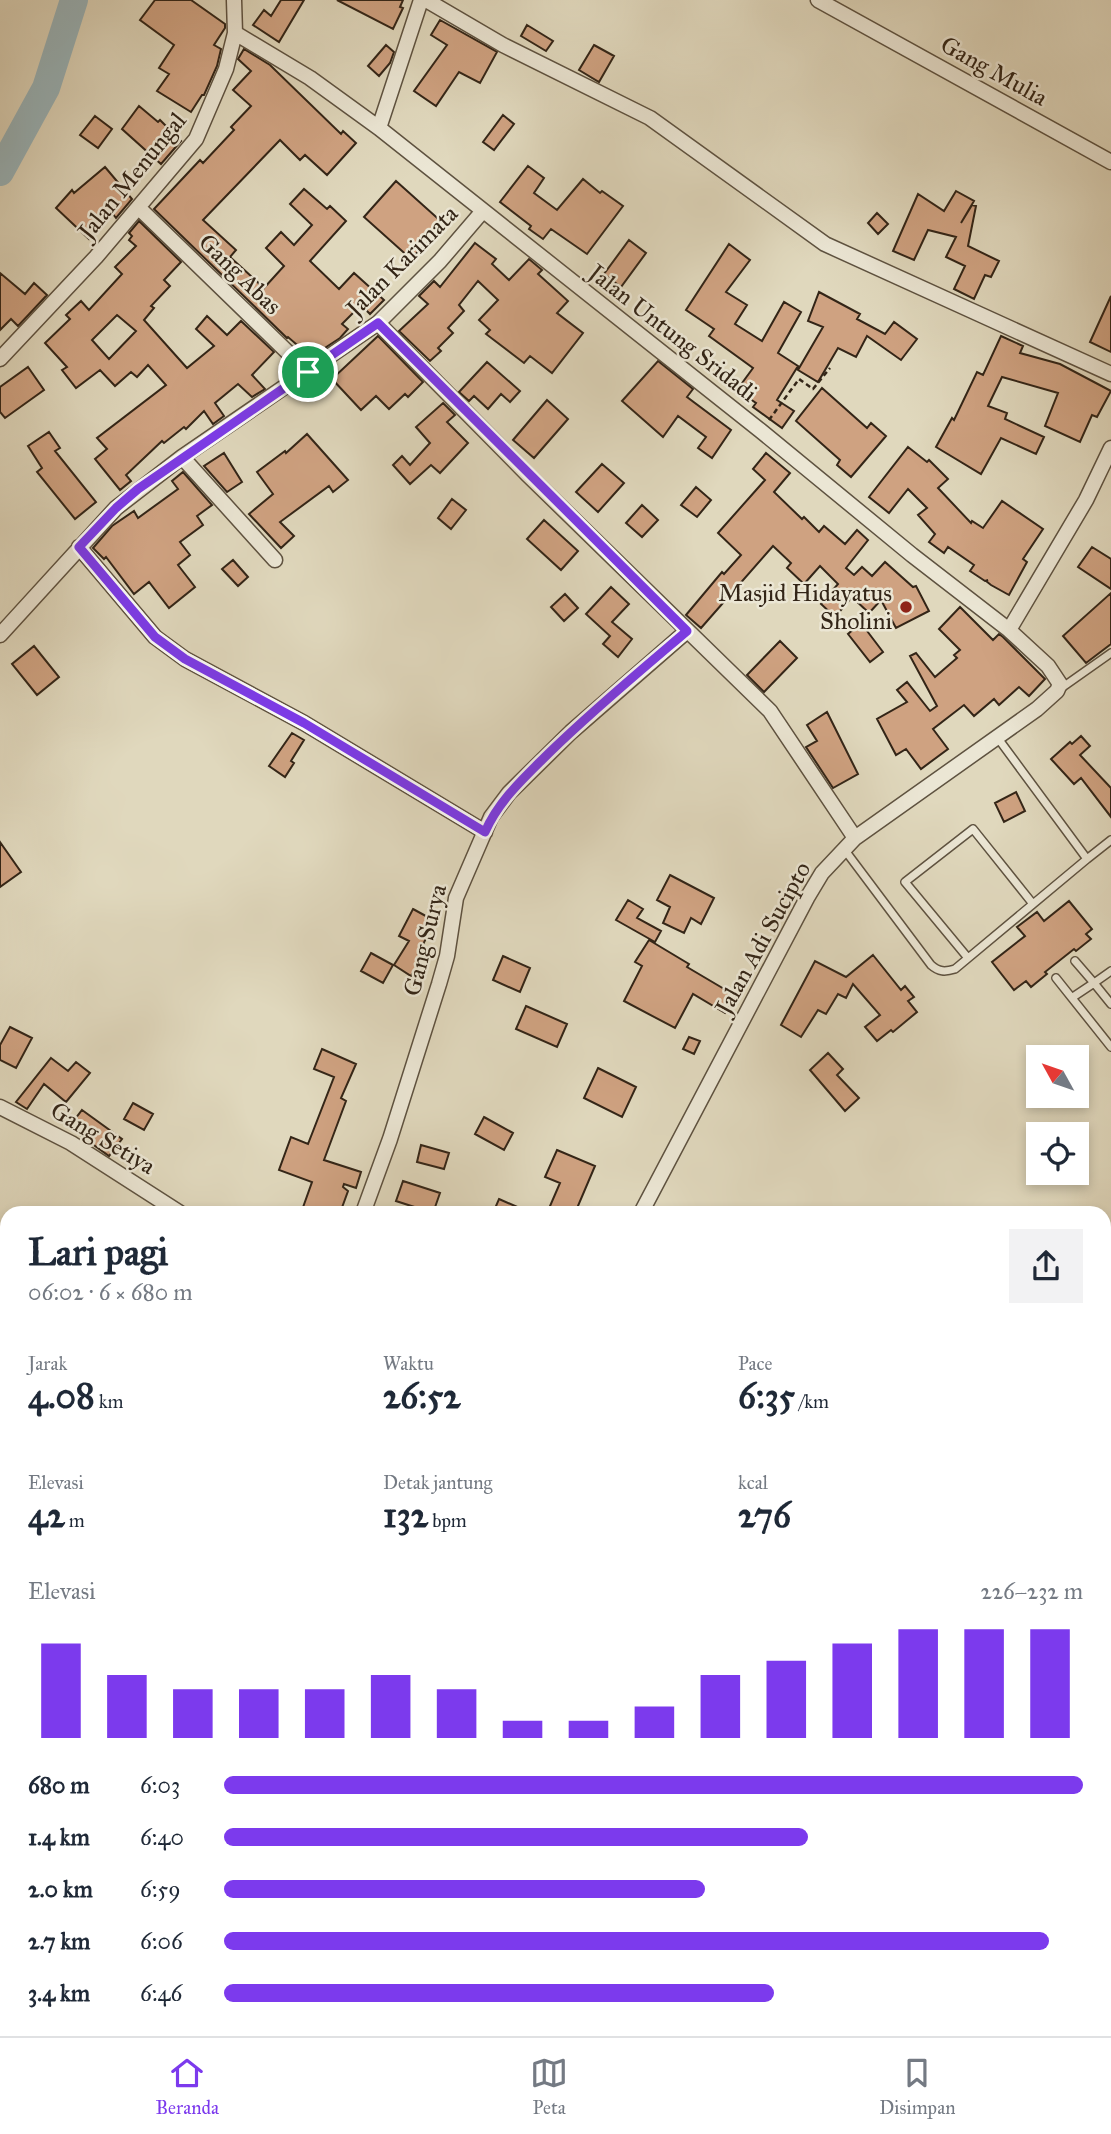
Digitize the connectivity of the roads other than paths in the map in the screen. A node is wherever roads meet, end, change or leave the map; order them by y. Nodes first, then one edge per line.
1 (234, 0) edge
2 (421, 0) edge
3 (426, 0) edge
4 (818, 0) edge
5 (235, 33) junction
6 (379, 128) junction
7 (1111, 162) edge
8 (139, 208) junction
9 (482, 212) junction
10 (378, 323) junction
11 (4, 355) edge
12 (308, 372) junction
13 (1111, 374) edge
14 (1111, 448) edge
15 (183, 457) junction
16 (79, 547) junction
17 (275, 560) dead end
18 (1009, 630) junction
19 (687, 631) junction
20 (0, 635) edge
21 (1111, 653) edge
22 (1057, 691) junction
23 (997, 737) junction
24 (485, 832) junction
25 (855, 838) junction
26 (1111, 840) edge
27 (843, 848) junction
28 (1087, 859) junction
29 (1033, 904) junction
30 (968, 958) junction
31 (1075, 961) dead end
32 (1111, 971) edge
33 (1056, 978) dead end
34 (1094, 983) junction
35 (1073, 997) junction
36 (1111, 1004) edge
37 (1111, 1047) edge
38 (0, 1107) edge
39 (169, 1206) edge
40 (366, 1206) edge
41 (646, 1206) edge

1 - 5 street, Jalan Menungal
2 - 6 street
3 - 13 street
4 - 7 street, Gang Mulia
5 - 6 street, Jalan Untung Sridadi
5 - 8 street, Jalan Menungal
6 - 9 street, Jalan Untung Sridadi
8 - 11 street, Jalan Menungal
8 - 12 street, Gang Abas
9 - 10 street, Jalan Karimata
9 - 18 street, Jalan Untung Sridadi
10 - 12 street, Jalan Karimata
10 - 19 street
12 - 15 street, Jalan Karimata
14 - 18 street
15 - 16 street, Jalan Karimata
15 - 17 street
16 - 20 street, Jalan Karimata
16 - 24 street
18 - 22 street, Jalan Untung Sridadi
19 - 24 street, Gang Surya
19 - 25 street
21 - 22 lane
22 - 23 street, Jalan Adi Sucipto
23 - 25 street, Jalan Adi Sucipto
23 - 28 lane
24 - 40 street, Gang Surya
25 - 27 street, Jalan Adi Sucipto
26 - 28 lane
27 - 30 lane
27 - 41 street, Jalan Adi Sucipto
28 - 29 lane
29 - 30 lane
29 - 30 lane
31 - 34 lane
32 - 34 lane
33 - 35 lane
34 - 35 lane
34 - 36 lane
35 - 37 lane
38 - 39 street, Gang Setiya

